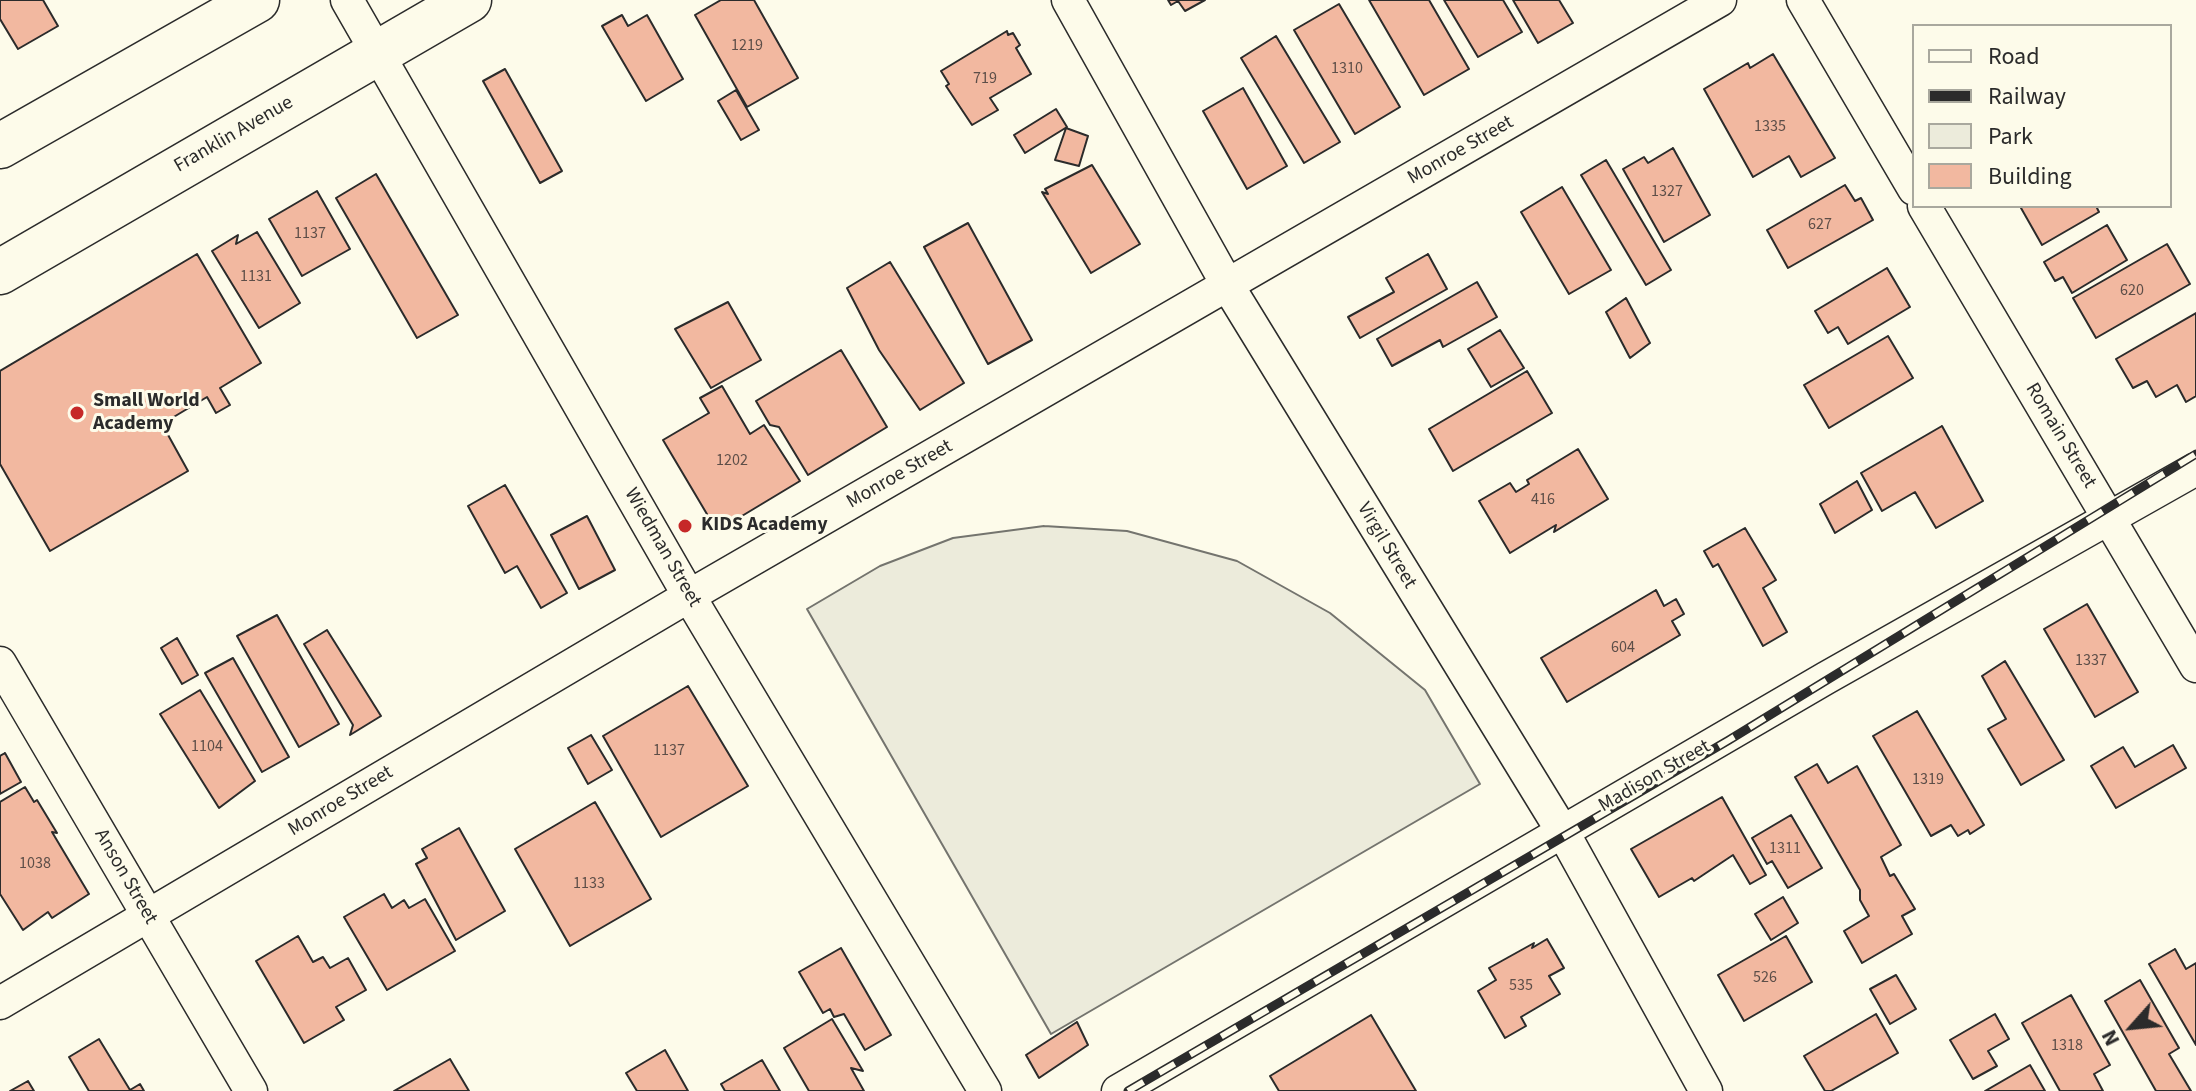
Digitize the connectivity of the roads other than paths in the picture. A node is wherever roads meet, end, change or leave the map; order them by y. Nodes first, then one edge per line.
1 (257, 0) edge
2 (347, 0) edge
3 (469, 0) edge
4 (1068, 0) edge
5 (1720, 0) edge
6 (1803, 0) edge
7 (377, 52) junction
8 (0, 146) edge
9 (1912, 186) edge
10 (1925, 208) edge
11 (0, 272) edge
12 (1228, 286) junction
13 (2196, 469) edge
14 (2110, 519) junction
15 (689, 596) junction
16 (0, 663) edge
17 (2196, 666) edge
18 (1562, 831) junction
19 (148, 917) junction
20 (0, 1003) edge
21 (251, 1091) edge
22 (985, 1091) edge
23 (1118, 1091) edge
24 (1706, 1091) edge

1 - 8 main road
2 - 7 street, Wiedman Street
3 - 7 main road, Franklin Avenue
4 - 12 street, Virgil Street
5 - 12 street, Monroe Street
6 - 9 street
7 - 11 main road, Franklin Avenue
7 - 15 street, Wiedman Street
10 - 14 street, Romain Street
12 - 15 street, Monroe Street
12 - 18 street, Virgil Street
13 - 14 street, Madison Street
14 - 17 street, Romain Street
14 - 18 street, Madison Street
15 - 19 street, Monroe Street
15 - 22 street, Wiedman Street
16 - 19 street, Anson Street
18 - 23 street, Madison Street
18 - 24 street, Virgil Street
19 - 20 street, Monroe Street
19 - 21 street, Anson Street

